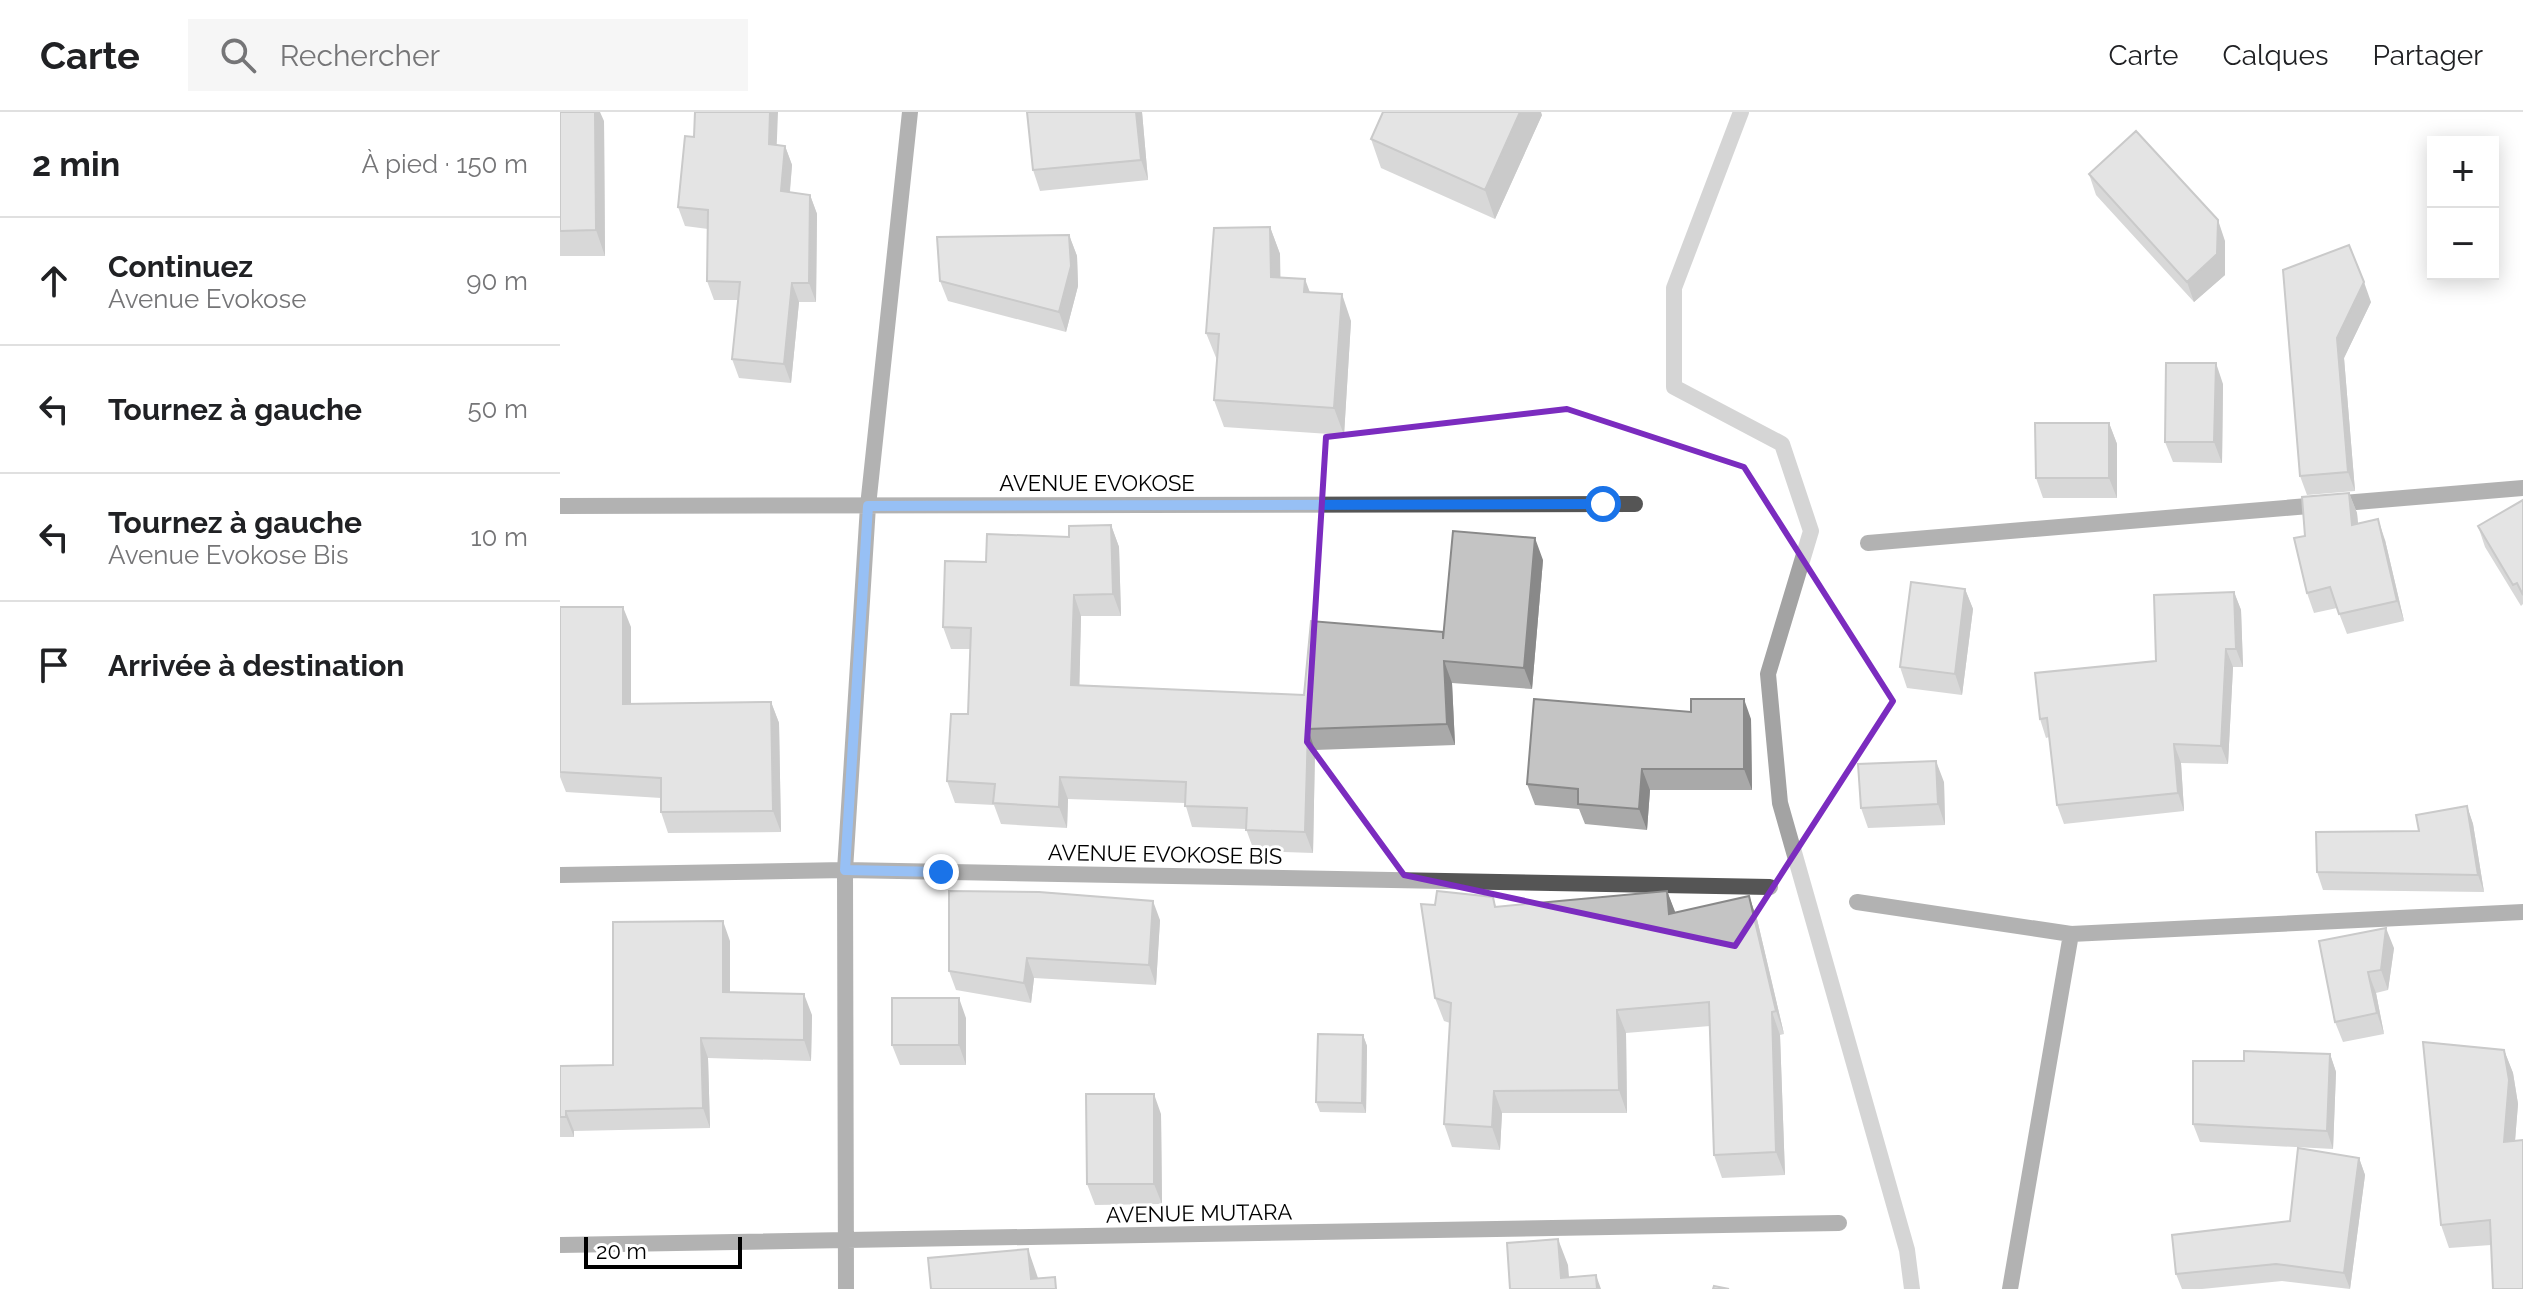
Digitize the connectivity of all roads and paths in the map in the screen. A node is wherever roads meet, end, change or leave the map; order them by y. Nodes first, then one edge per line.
1 (910, 112) edge
2 (2523, 488) edge
3 (1635, 504) dead end
4 (560, 506) edge
5 (868, 506) junction
6 (1868, 543) dead end
7 (845, 870) junction
8 (560, 875) edge
9 (1770, 887) dead end
10 (1857, 902) dead end
11 (2523, 912) edge
12 (2071, 934) junction
13 (1839, 1223) dead end
14 (847, 1242) junction
15 (560, 1245) edge
16 (846, 1289) edge
17 (2010, 1289) edge

1 - 5 street
2 - 6 street
3 - 5 street, AVENUE EVOKOSE
4 - 5 street, AVENUE EVOKOSE
5 - 7 street
7 - 8 street, AVENUE EVOKOSE BIS
7 - 9 street, AVENUE EVOKOSE BIS
7 - 14 street
10 - 12 street
11 - 12 street
12 - 17 street
13 - 14 street, AVENUE MUTARA
14 - 15 street, AVENUE MUTARA
14 - 16 street

